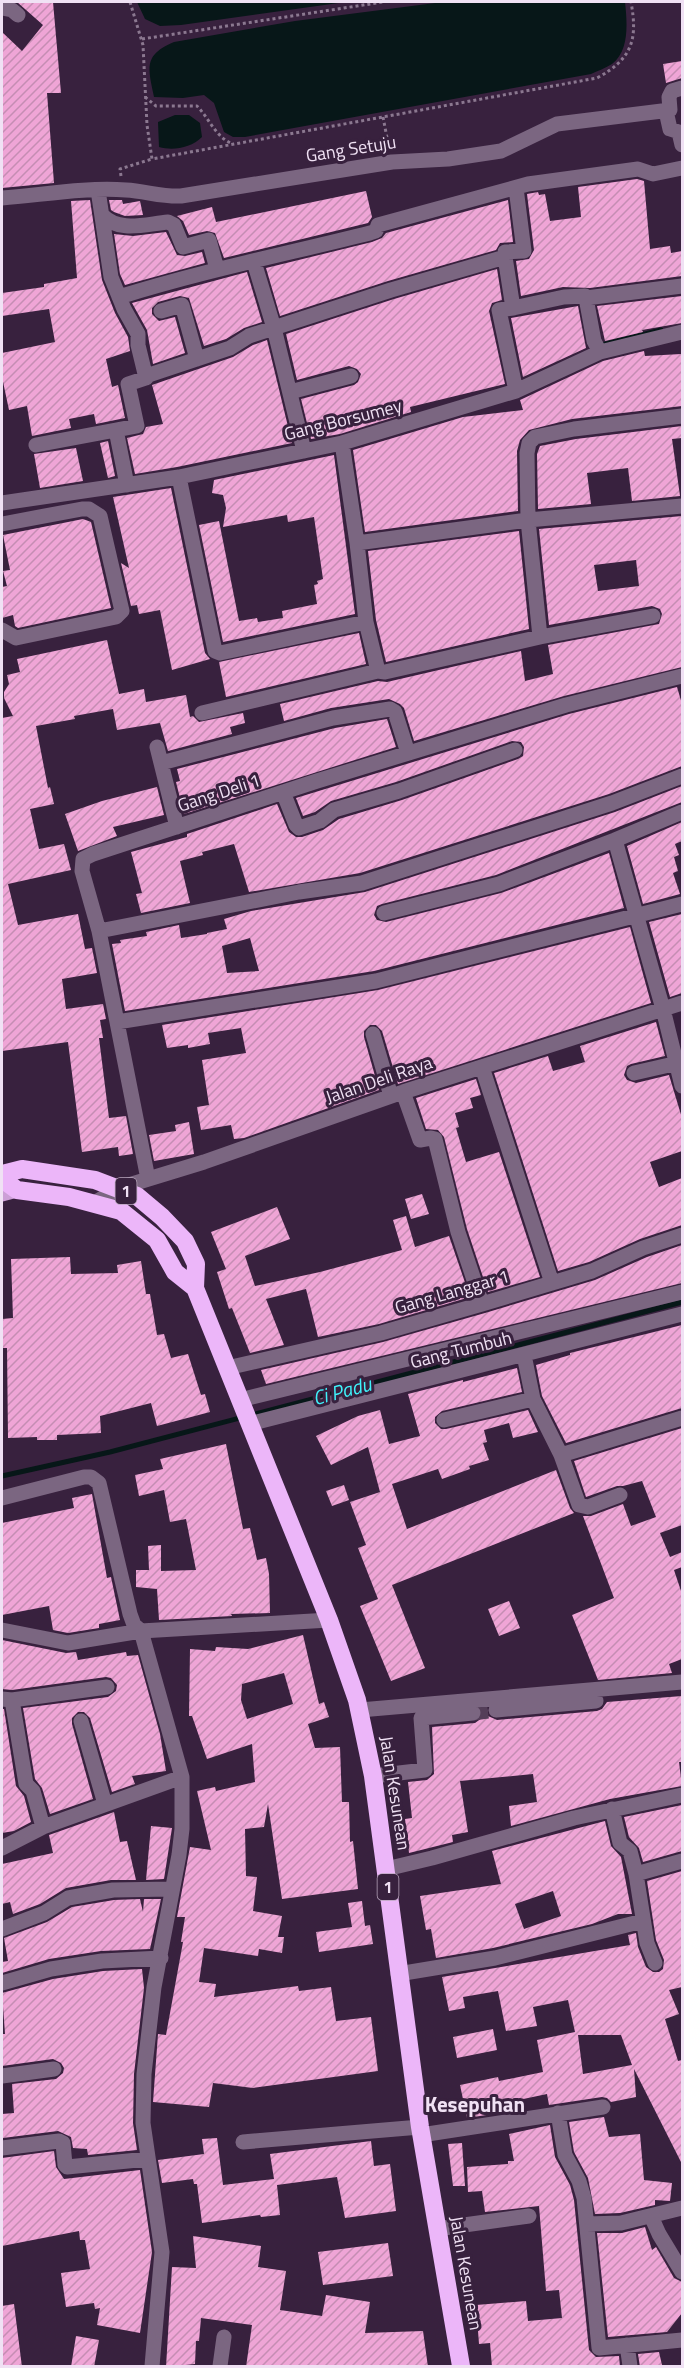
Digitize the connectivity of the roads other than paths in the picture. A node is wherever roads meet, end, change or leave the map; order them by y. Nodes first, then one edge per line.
1 (2, 8) edge
2 (18, 15) dead end
3 (682, 88) edge
4 (666, 111) junction
5 (680, 129) edge
6 (682, 145) edge
7 (682, 168) edge
8 (516, 188) junction
9 (98, 190) junction
10 (2, 198) edge
11 (102, 215) junction
12 (505, 257) junction
13 (254, 262) junction
14 (217, 268) junction
15 (682, 286) edge
16 (119, 297) junction
17 (586, 298) junction
18 (513, 308) junction
19 (161, 311) dead end
20 (274, 328) junction
21 (682, 332) edge
22 (597, 346) junction
23 (197, 359) junction
24 (351, 376) dead end
25 (146, 378) junction
26 (515, 385) junction
27 (290, 392) junction
28 (682, 416) edge
29 (116, 430) junction
30 (342, 443) junction
31 (36, 445) dead end
32 (303, 446) junction
33 (179, 477) junction
34 (127, 484) junction
35 (2, 503) edge
36 (682, 506) edge
37 (528, 519) junction
38 (2, 524) edge
39 (357, 543) junction
40 (653, 616) dead end
41 (366, 622) junction
42 (2, 630) edge
43 (540, 637) junction
44 (378, 671) junction
45 (682, 676) edge
46 (202, 712) dead end
47 (157, 747) dead end
48 (515, 750) dead end
49 (408, 753) junction
50 (161, 763) junction
51 (682, 776) edge
52 (283, 792) junction
53 (682, 812) edge
54 (177, 826) junction
55 (615, 840) junction
56 (682, 904) edge
57 (384, 913) dead end
58 (638, 916) junction
59 (99, 932) junction
60 (682, 1003) edge
61 (663, 1009) junction
62 (117, 1022) junction
63 (373, 1034) dead end
64 (678, 1063) junction
65 (482, 1067) junction
66 (634, 1073) dead end
67 (682, 1086) edge
68 (397, 1094) junction
69 (2, 1174) edge
70 (2, 1179) edge
71 (148, 1179) junction
72 (119, 1188) junction
73 (9, 1192) edge
74 (93, 1204) junction
75 (682, 1235) edge
76 (552, 1283) junction
77 (195, 1288) junction
78 (682, 1292) edge
79 (482, 1304) junction
80 (682, 1314) edge
81 (524, 1354) junction
82 (224, 1361) junction
83 (533, 1399) junction
84 (240, 1400) junction
85 (682, 1418) edge
86 (444, 1420) dead end
87 (249, 1424) junction
88 (561, 1455) junction
89 (620, 1495) dead end
90 (2, 1498) edge
91 (329, 1620) junction
92 (2, 1630) edge
93 (141, 1631) junction
94 (682, 1682) edge
95 (107, 1687) dead end
96 (7, 1699) edge
97 (596, 1701) dead end
98 (360, 1710) junction
99 (496, 1710) tunnel mouth
100 (473, 1713) tunnel mouth
101 (81, 1721) dead end
102 (373, 1776) junction
103 (182, 1778) junction
104 (682, 1795) edge
105 (105, 1804) junction
106 (612, 1809) junction
107 (43, 1827) junction
108 (2, 1848) edge
109 (682, 1862) edge
110 (386, 1869) junction
111 (636, 1874) junction
112 (171, 1889) junction
113 (643, 1921) junction
114 (2, 1929) edge
115 (161, 1958) junction
116 (655, 1963) dead end
117 (398, 1974) junction
118 (2, 1983) edge
119 (54, 2069) dead end
120 (2, 2076) edge
121 (603, 2107) dead end
122 (558, 2113) junction
123 (420, 2131) junction
124 (243, 2142) dead end
125 (2, 2148) edge
126 (148, 2159) junction
127 (682, 2208) edge
128 (529, 2216) dead end
129 (651, 2216) junction
130 (587, 2224) junction
131 (452, 2226) junction
132 (682, 2272) edge
133 (224, 2337) dead end
134 (682, 2340) edge
135 (627, 2345) junction
136 (152, 2367) edge
137 (220, 2367) edge
138 (461, 2367) edge
139 (630, 2367) edge

1 - 2 street
3 - 4 street
4 - 5 street
4 - 9 street, Gang Setuju
5 - 6 street
7 - 8 street
8 - 12 street
8 - 13 street
9 - 10 street, Gang Setuju
9 - 11 street
11 - 14 street
11 - 16 street
12 - 18 street
12 - 20 street
13 - 14 street
13 - 20 street
14 - 16 street
15 - 17 street
16 - 25 street
17 - 18 street
17 - 22 street
18 - 26 street
19 - 23 street
20 - 23 street
20 - 27 street
21 - 22 street, Gang Borsumey
22 - 26 street, Gang Borsumey
23 - 25 street
24 - 27 street
25 - 29 street
26 - 30 street, Gang Borsumey
27 - 32 street
28 - 37 street
29 - 31 street
29 - 34 street
30 - 32 street, Gang Borsumey
30 - 39 street
32 - 33 street, Gang Borsumey
33 - 34 street, Gang Borsumey
33 - 41 street
34 - 35 street, Gang Borsumey
36 - 37 street
37 - 39 street
37 - 43 street
38 - 42 street
39 - 41 street
40 - 43 street
41 - 44 street
43 - 44 street
44 - 46 street
45 - 49 street, Gang Deli 1
47 - 50 street
48 - 52 street
49 - 50 street
49 - 52 street, Gang Deli 1
50 - 54 street
51 - 59 street
52 - 54 street, Gang Deli 1
53 - 55 street
54 - 59 street, Gang Deli 1
55 - 57 street
55 - 58 street
56 - 58 street
58 - 61 street
58 - 62 street
59 - 62 street, Gang Deli 1
60 - 61 street, Jalan Deli Raya
61 - 64 street
61 - 65 street, Jalan Deli Raya
62 - 71 street, Gang Deli 1
63 - 68 street
64 - 66 street
64 - 67 street
65 - 68 street, Jalan Deli Raya
65 - 76 street
68 - 71 street, Jalan Deli Raya
68 - 79 street
69 - 72 highway, 1
70 - 73 highway, 1
71 - 72 street, Jalan Deli Raya
72 - 74 street, Jalan Deli Raya
72 - 77 highway, 1
73 - 74 highway, 1
74 - 77 highway, 1
75 - 76 street, Gang Langgar 1
76 - 79 street, Gang Langgar 1
77 - 82 highway, 1
78 - 84 street
79 - 82 street, Gang Langgar 1
80 - 81 street, Gang Tumbuh
81 - 83 street
81 - 87 street, Gang Tumbuh
82 - 84 highway, Jalan Kesunean / 1
83 - 86 street
83 - 88 street
84 - 87 highway, Jalan Kesunean / 1
85 - 88 street
87 - 91 highway, Jalan Kesunean / 1
88 - 89 street
90 - 93 street
91 - 93 street
91 - 98 highway, Jalan Kesunean / 1
92 - 93 street
93 - 103 street
94 - 98 street
95 - 96 street
96 - 107 street
97 - 99 street
98 - 102 highway, Jalan Kesunean / 1
100 - 102 street
101 - 105 street
102 - 110 highway, Jalan Kesunean / 1
103 - 105 street
103 - 112 street
104 - 106 street
105 - 107 street
106 - 110 street
106 - 111 street
107 - 108 street
109 - 111 street
110 - 117 highway, Jalan Kesunean / 1
111 - 113 street
112 - 114 street
112 - 115 street
113 - 116 street
113 - 117 street
115 - 118 street
115 - 126 street
117 - 123 highway, Jalan Kesunean / 1
119 - 120 street
121 - 122 street
122 - 123 street
122 - 130 street
123 - 124 street
123 - 131 highway, Jalan Kesunean / 1
125 - 126 street
126 - 136 street
127 - 129 street
128 - 131 street
129 - 130 street
129 - 132 street
130 - 135 street
131 - 138 highway, Jalan Kesunean / 1
133 - 137 street
134 - 135 street
135 - 139 street

